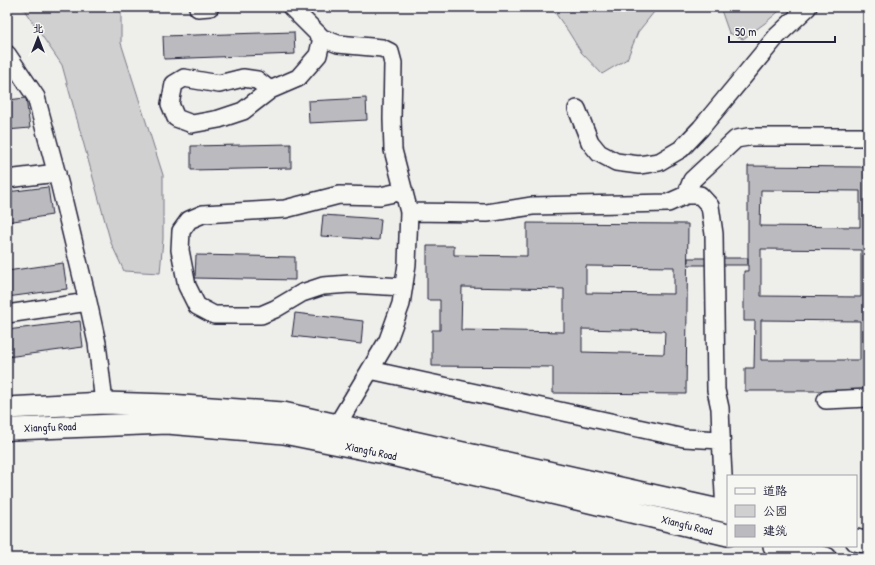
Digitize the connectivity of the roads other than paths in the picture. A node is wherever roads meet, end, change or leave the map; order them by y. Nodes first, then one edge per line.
1 (291, 7) edge
2 (808, 7) edge
3 (322, 38) junction
4 (7, 54) edge
5 (15, 79) edge
6 (270, 90) junction
7 (576, 109) dead end
8 (868, 137) edge
9 (57, 173) junction
10 (7, 179) edge
11 (404, 192) junction
12 (686, 194) junction
13 (409, 212) junction
14 (403, 287) junction
15 (88, 302) junction
16 (7, 314) edge
17 (370, 370) junction
18 (868, 398) edge
19 (826, 400) dead end
20 (104, 403) junction
21 (7, 408) edge
22 (336, 425) junction
23 (7, 430) edge
24 (721, 440) junction
25 (727, 512) edge
26 (727, 535) edge
27 (857, 540) edge
28 (868, 543) edge
29 (778, 547) edge
30 (826, 558) edge

1 - 3 street
2 - 7 street
3 - 6 street
3 - 11 street
4 - 5 street
5 - 9 street
6 - 6 street
8 - 12 street
9 - 10 street
9 - 15 street
11 - 13 street
11 - 14 street
12 - 13 street
12 - 24 street
13 - 14 street
14 - 17 street
15 - 16 street
15 - 20 street
17 - 22 street
17 - 24 street
18 - 19 street
20 - 21 main road, Xiangfu Road
20 - 22 main road, Xiangfu Road
22 - 25 main road, Xiangfu Road
23 - 26 main road, Xiangfu Road
24 - 25 street
27 - 28 main road
29 - 30 main road

